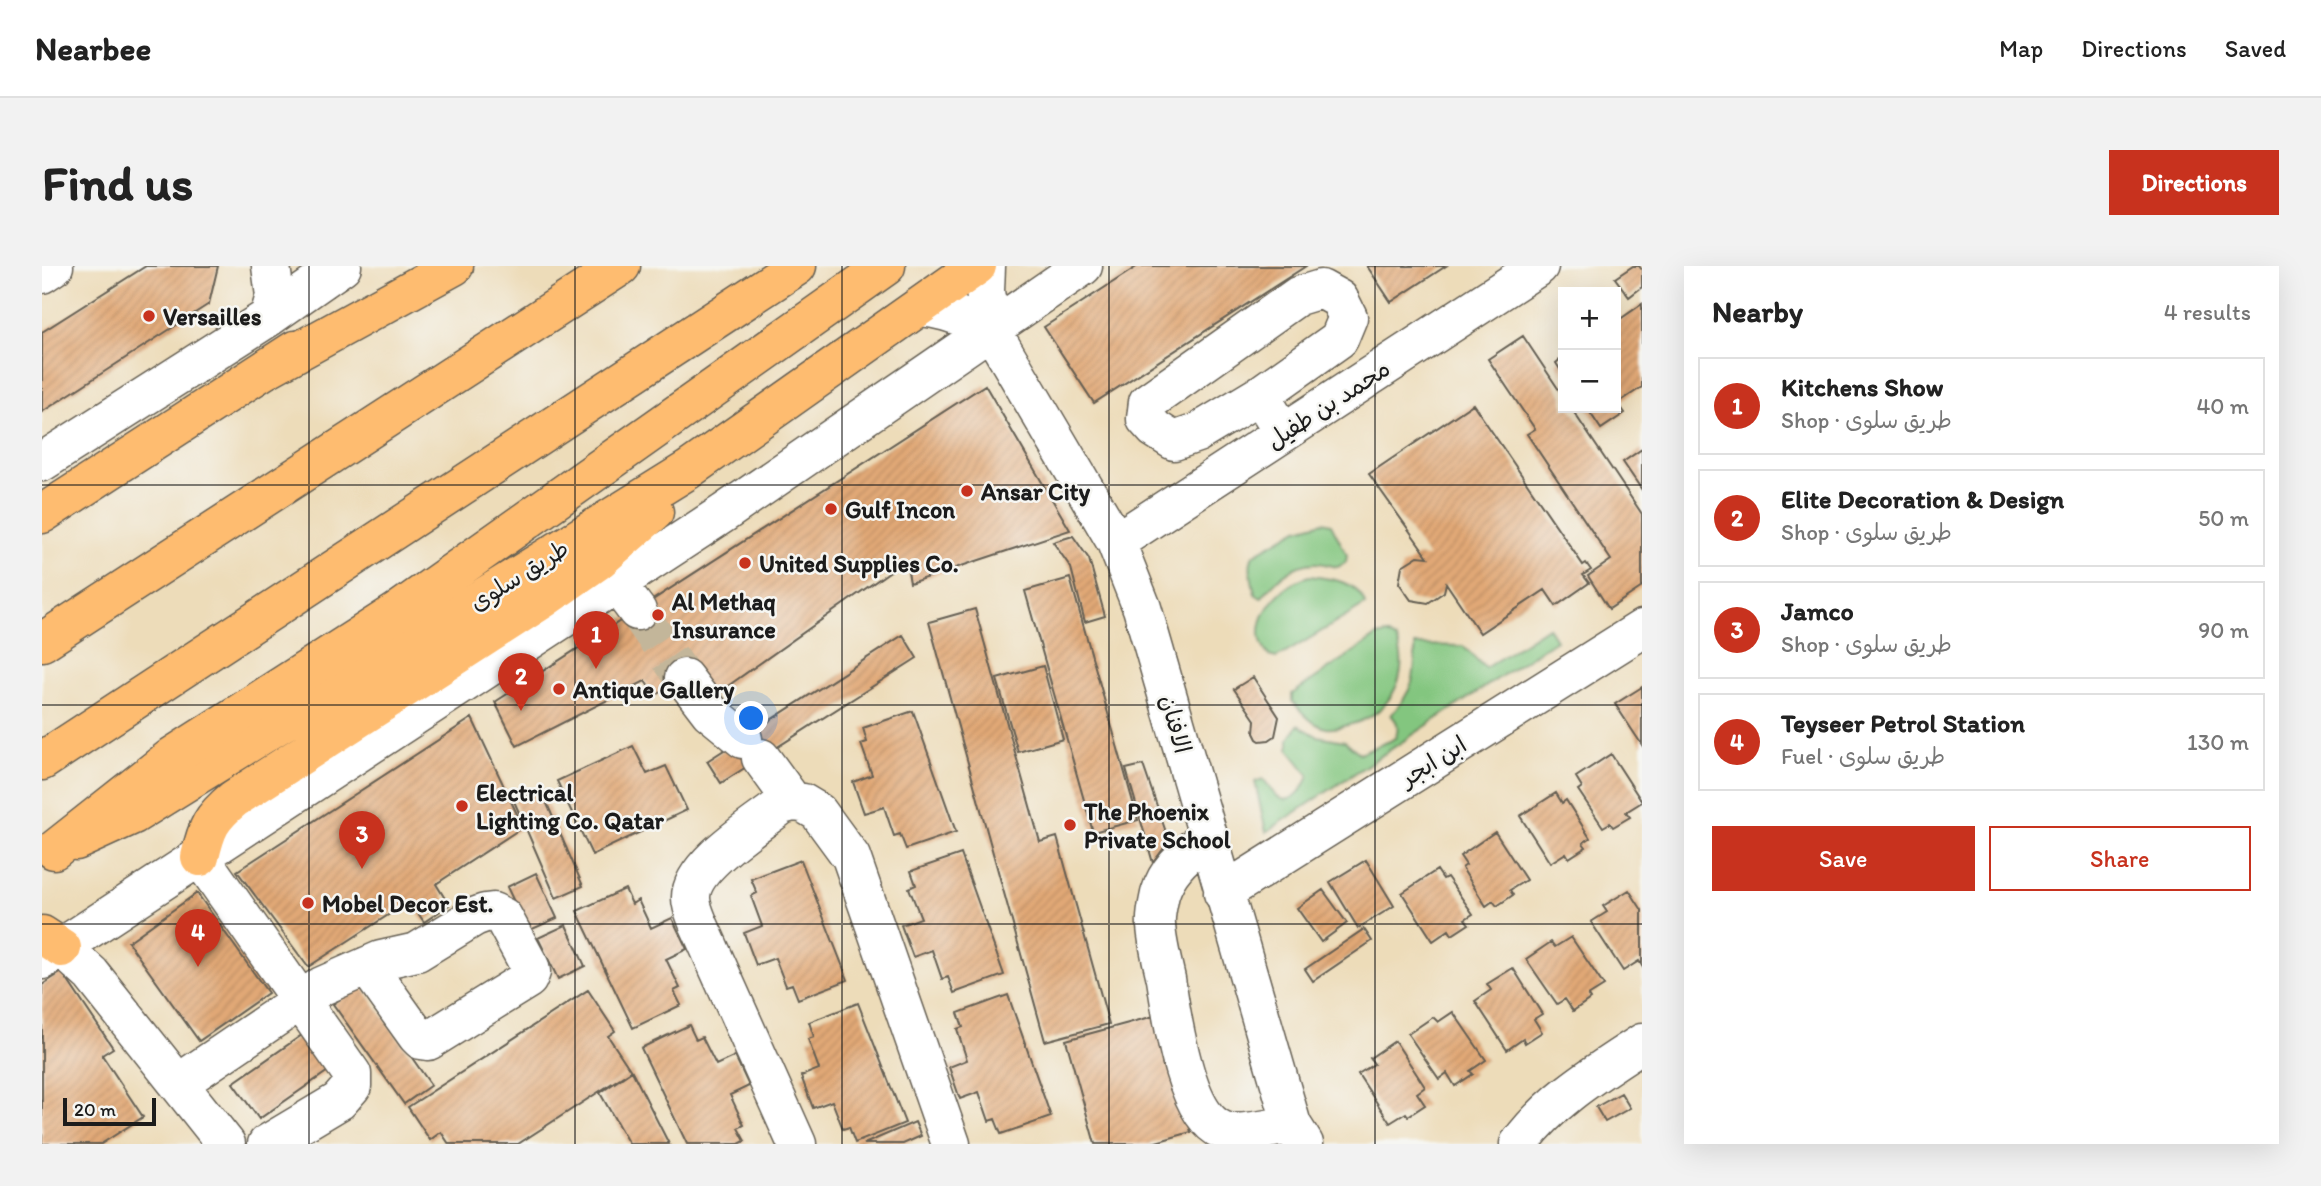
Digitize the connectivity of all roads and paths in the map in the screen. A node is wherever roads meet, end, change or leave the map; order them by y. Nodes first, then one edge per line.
1 (54, 266) edge
2 (271, 266) edge
3 (342, 266) edge
4 (422, 266) edge
5 (454, 266) edge
6 (621, 266) edge
7 (797, 266) edge
8 (886, 266) edge
9 (977, 266) edge
10 (986, 266) edge
11 (1083, 266) edge
12 (1539, 266) edge
13 (42, 274) edge
14 (922, 307) junction
15 (269, 317) junction
16 (990, 328) junction
17 (268, 368) junction
18 (1260, 395) junction
19 (1283, 433) junction
20 (42, 462) edge
21 (688, 470) junction
22 (42, 514) edge
23 (1116, 542) junction
24 (1642, 629) edge
25 (42, 642) edge
26 (684, 678) tunnel mouth
27 (42, 761) edge
28 (793, 802) junction
29 (1207, 837) junction
30 (48, 853) edge
31 (200, 857) junction
32 (1223, 893) junction
33 (49, 948) edge
34 (368, 966) dead end
35 (301, 999) junction
36 (1642, 1043) edge
37 (179, 1083) junction
38 (1298, 1135) edge
39 (226, 1144) edge
40 (267, 1144) edge
41 (797, 1144) edge
42 (951, 1144) edge
43 (1519, 1144) edge

1 - 13 street
2 - 15 street
3 - 15 street
4 - 17 main road
5 - 17 main road
6 - 25 main road
7 - 27 main road
8 - 30 main road
9 - 14 main road, طريق سلوى
10 - 16 street, الافنان
11 - 16 street
12 - 19 street, محمد بن طفيل
14 - 16 street
14 - 21 main road, طريق سلوى
15 - 20 street
16 - 23 street, الافنان
16 - 31 street
17 - 22 main road
18 - 18 street
18 - 19 street
19 - 23 street, محمد بن طفيل
21 - 30 main road, طريق سلوى
21 - 31 main road
23 - 29 street, الافنان
24 - 32 street, ابن ابجر
26 - 28 street
28 - 41 street
28 - 42 street
29 - 32 street, الافنان
29 - 38 street
31 - 33 street
31 - 35 street
32 - 38 street, الافنان
33 - 37 street
34 - 35 street
35 - 37 street
35 - 40 street
36 - 43 street
37 - 39 street

